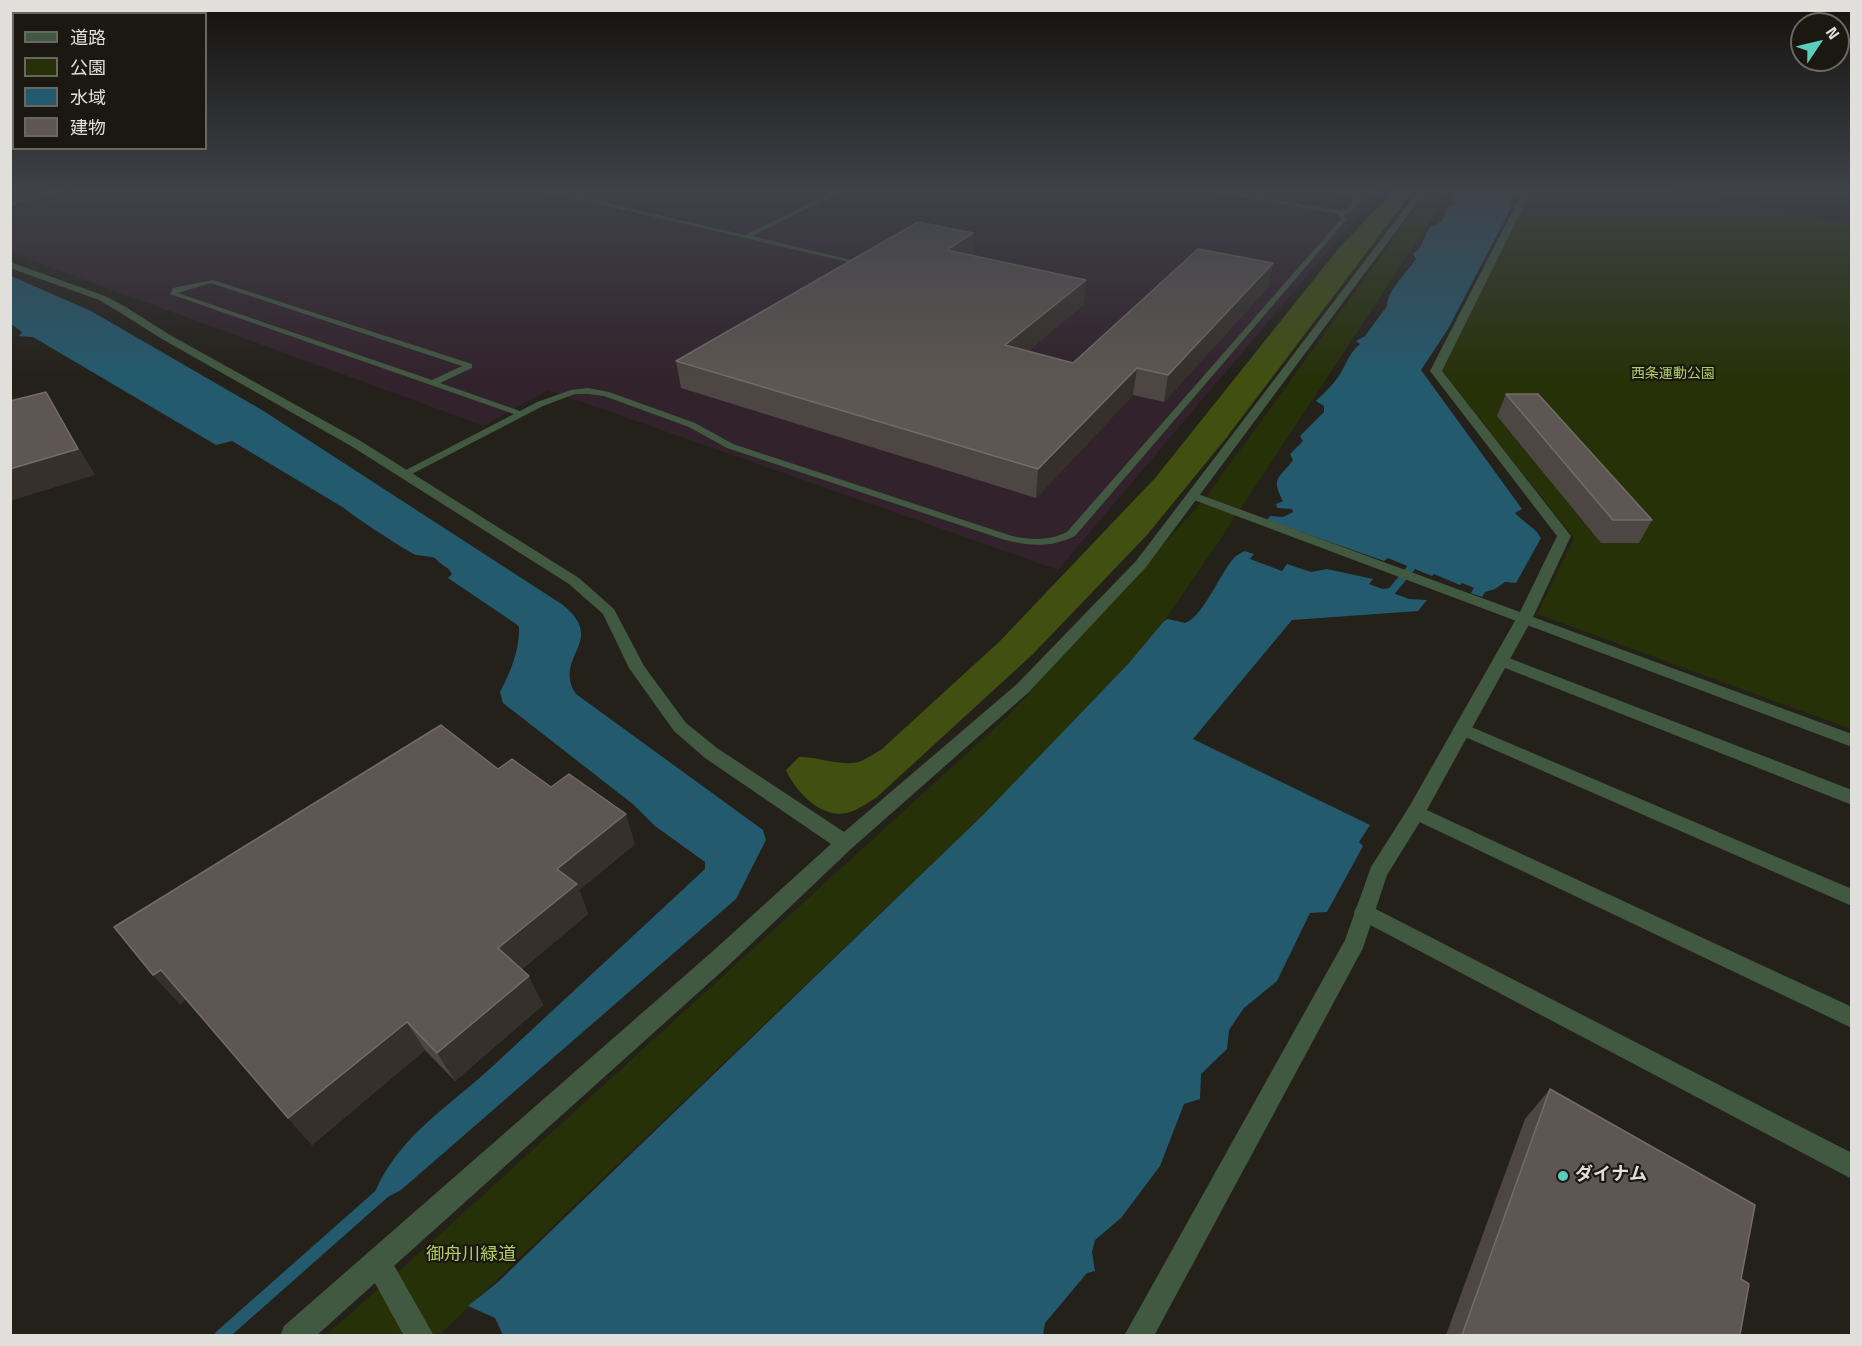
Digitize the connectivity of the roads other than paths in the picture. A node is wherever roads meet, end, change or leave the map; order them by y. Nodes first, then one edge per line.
1 (820, 254) edge
2 (1314, 254) edge
3 (1375, 254) edge
4 (1495, 254) edge
5 (852, 261) edge
6 (10, 265) edge
7 (433, 384) junction
8 (521, 414) junction
9 (405, 474) junction
10 (1193, 497) junction
11 (1524, 619) junction
12 (1502, 660) junction
13 (1462, 729) junction
14 (1851, 741) edge
15 (1851, 798) edge
16 (1416, 812) junction
17 (845, 843) junction
18 (1851, 898) edge
19 (1364, 912) junction
20 (1851, 1018) edge
21 (1851, 1167) edge
22 (376, 1263) junction
23 (294, 1335) edge
24 (420, 1335) edge
25 (1138, 1335) edge

1 - 5 lane
2 - 8 lane
3 - 10 street
4 - 11 street
6 - 9 street
7 - 7 lane
7 - 8 lane
8 - 9 lane
9 - 17 street
10 - 11 street
10 - 17 street
11 - 12 street
11 - 14 street
12 - 13 street
12 - 15 street
13 - 16 street
13 - 18 street
16 - 19 street
16 - 20 street
17 - 22 street
19 - 21 street
19 - 25 street
22 - 23 street
22 - 24 street

